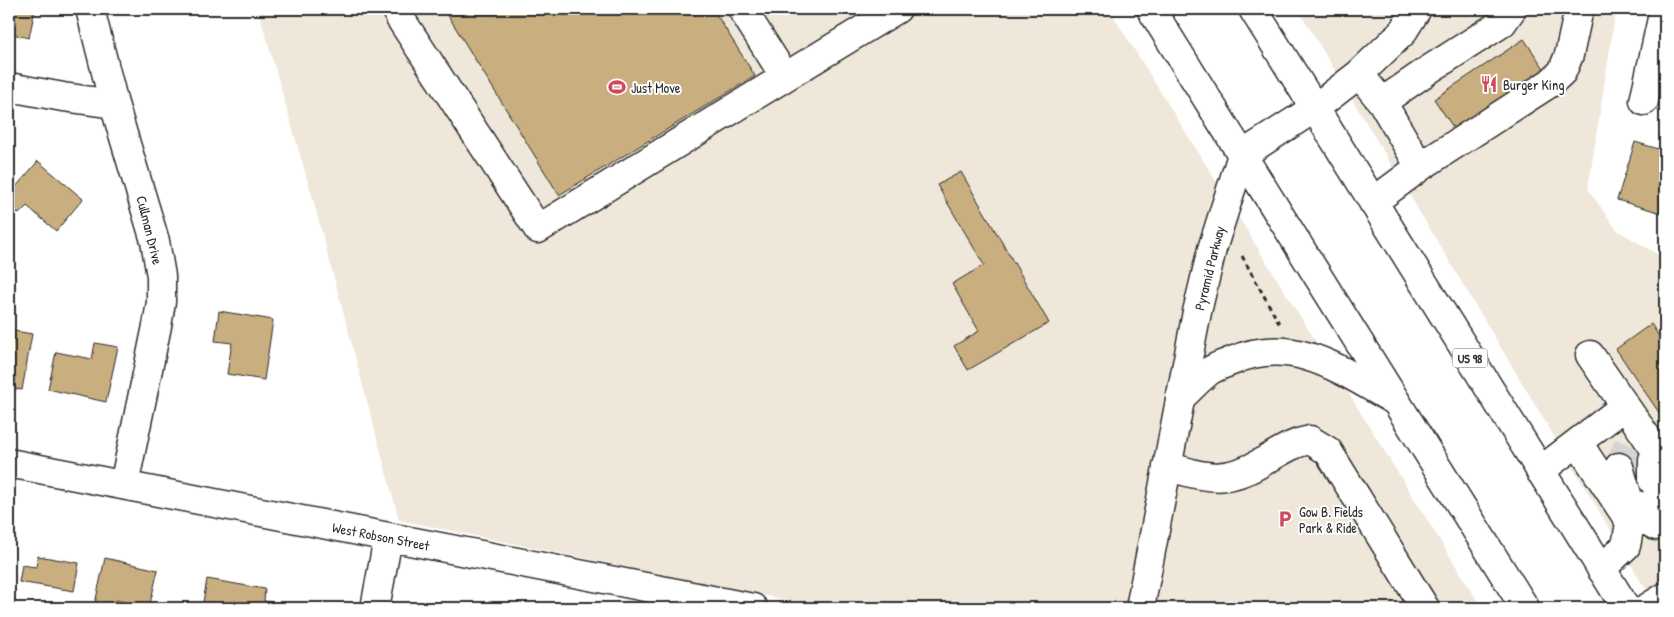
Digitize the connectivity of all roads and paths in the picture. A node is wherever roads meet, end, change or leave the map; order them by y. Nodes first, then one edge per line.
1 (90, 9) edge
2 (397, 9) edge
3 (742, 9) edge
4 (897, 9) edge
5 (1151, 9) edge
6 (1252, 9) edge
7 (1417, 9) edge
8 (1512, 9) edge
9 (1579, 9) edge
10 (1664, 9) edge
11 (1359, 74) junction
12 (785, 77) junction
13 (9, 87) edge
14 (1644, 101) dead end
15 (1382, 102) junction
16 (114, 104) junction
17 (1314, 108) junction
18 (1242, 155) junction
19 (1420, 167) junction
20 (1373, 202) junction
21 (1242, 256) dead end
22 (1281, 326) dead end
23 (1590, 355) dead end
24 (1180, 398) junction
25 (1394, 400) junction
26 (1625, 406) junction
27 (1578, 443) junction
28 (9, 463) edge
29 (1167, 466) junction
30 (1540, 471) junction
31 (1644, 483) edge
32 (124, 485) junction
33 (388, 538) junction
34 (1601, 569) junction
35 (1665, 597) edge
36 (375, 608) edge
37 (753, 608) edge
38 (1140, 608) edge
39 (1425, 608) edge
40 (1525, 608) edge
41 (1626, 608) edge
42 (1647, 608) edge

1 - 16 street, Cullman Drive
2 - 12 street
3 - 12 street
4 - 12 street
5 - 18 street
6 - 17 street, US 98
7 - 11 street
8 - 15 street
9 - 19 street
10 - 14 street
11 - 15 street
11 - 17 street
13 - 16 street
15 - 19 street
16 - 32 street, Cullman Drive
17 - 18 street
17 - 20 street, US 98
18 - 24 street, Pyramid Parkway
18 - 25 street
19 - 20 street
20 - 30 street, US 98
21 - 22 path
23 - 26 street
24 - 25 street
24 - 29 street, Pyramid Parkway
25 - 40 street
26 - 27 street
26 - 31 street
27 - 30 street
27 - 31 street
28 - 32 street, West Robson Street
29 - 38 street, Pyramid Parkway
29 - 39 street
30 - 34 street, US 98
31 - 34 street
32 - 33 street, West Robson Street
33 - 36 street
33 - 37 street, West Robson Street
34 - 41 street, US 98
35 - 42 street

